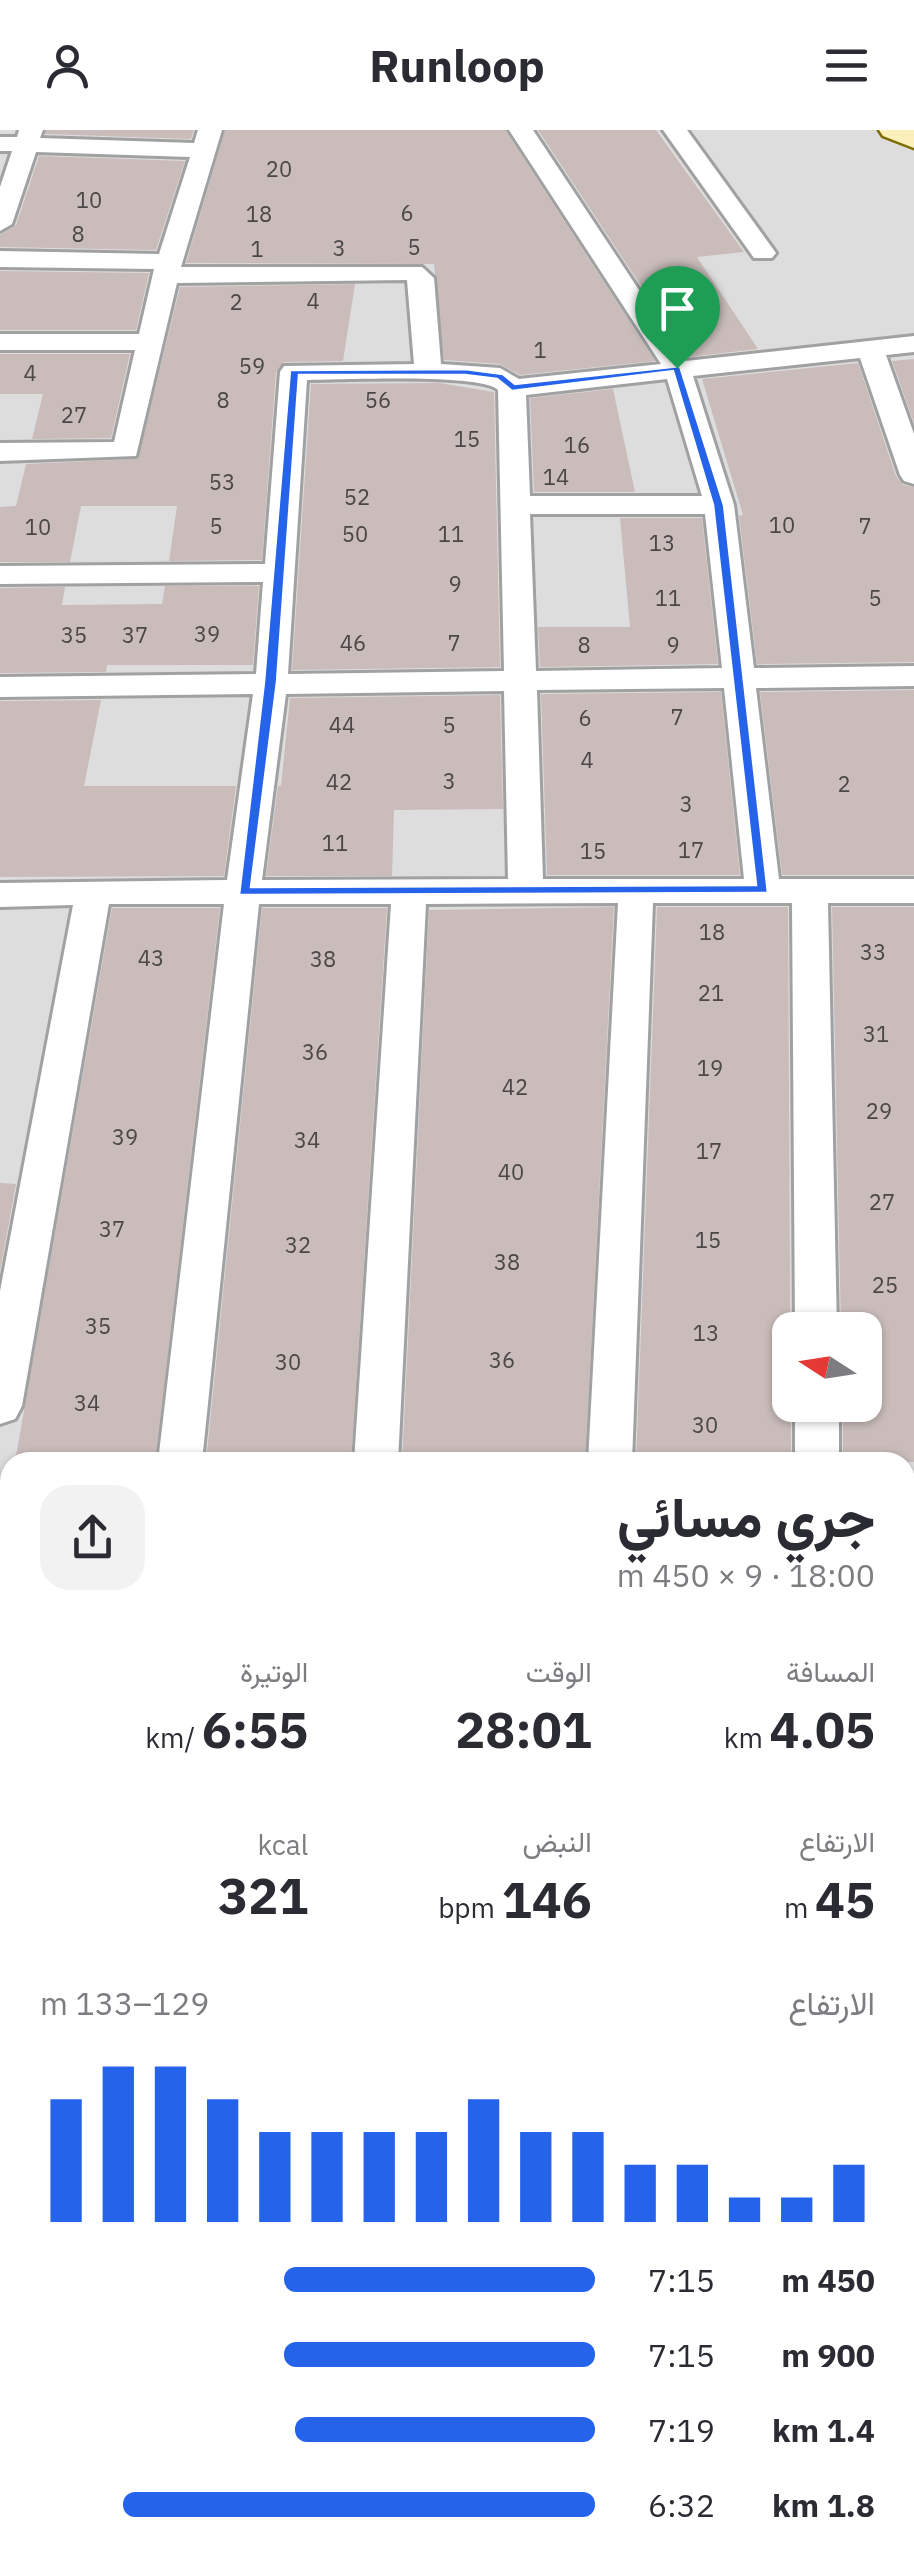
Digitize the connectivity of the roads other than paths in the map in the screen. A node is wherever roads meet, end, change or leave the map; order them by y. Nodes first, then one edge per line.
1 (521, 130) edge
2 (675, 130) edge
3 (894, 130) edge
4 (28, 137) edge
5 (914, 139) edge
6 (207, 140) edge
7 (0, 144) edge
8 (0, 224) edge
9 (763, 252) dead end
10 (0, 259) edge
11 (168, 268) junction
12 (0, 342) edge
13 (150, 342) junction
14 (914, 344) edge
15 (870, 348) junction
16 (677, 368) junction
17 (428, 370) junction
18 (512, 388) junction
19 (0, 452) edge
20 (914, 476) edge
21 (515, 505) junction
22 (719, 505) junction
23 (276, 573) junction
24 (0, 574) edge
25 (914, 676) edge
26 (739, 680) junction
27 (270, 682) junction
28 (520, 682) junction
29 (0, 687) edge
30 (636, 890) junction
31 (763, 890) junction
32 (244, 891) junction
33 (810, 891) junction
34 (914, 891) edge
35 (92, 892) junction
36 (526, 892) junction
37 (409, 893) junction
38 (0, 895) edge
39 (816, 1312) edge
40 (0, 1406) edge
41 (816, 1422) edge
42 (181, 1452) edge
43 (377, 1452) edge
44 (610, 1452) edge
45 (817, 1452) edge

1 - 16 street
2 - 9 street
3 - 5 street
4 - 6 street
4 - 7 street
4 - 8 street
6 - 11 street
10 - 11 street
11 - 13 street
11 - 17 street
12 - 13 street
13 - 19 street
14 - 15 street
15 - 16 street
15 - 20 street
16 - 18 street
16 - 22 street
17 - 18 street
17 - 23 street
18 - 21 street
21 - 22 street
21 - 28 street
22 - 26 street
23 - 24 street
23 - 27 street
25 - 26 street
26 - 28 street
26 - 31 street
27 - 28 street
27 - 29 street
27 - 32 street
28 - 36 street
30 - 31 street
30 - 36 street
30 - 44 street
31 - 33 street
32 - 35 street
32 - 37 street
32 - 42 street
33 - 34 street
33 - 39 street
35 - 38 street
35 - 40 street
36 - 37 street
37 - 43 street
41 - 45 street

